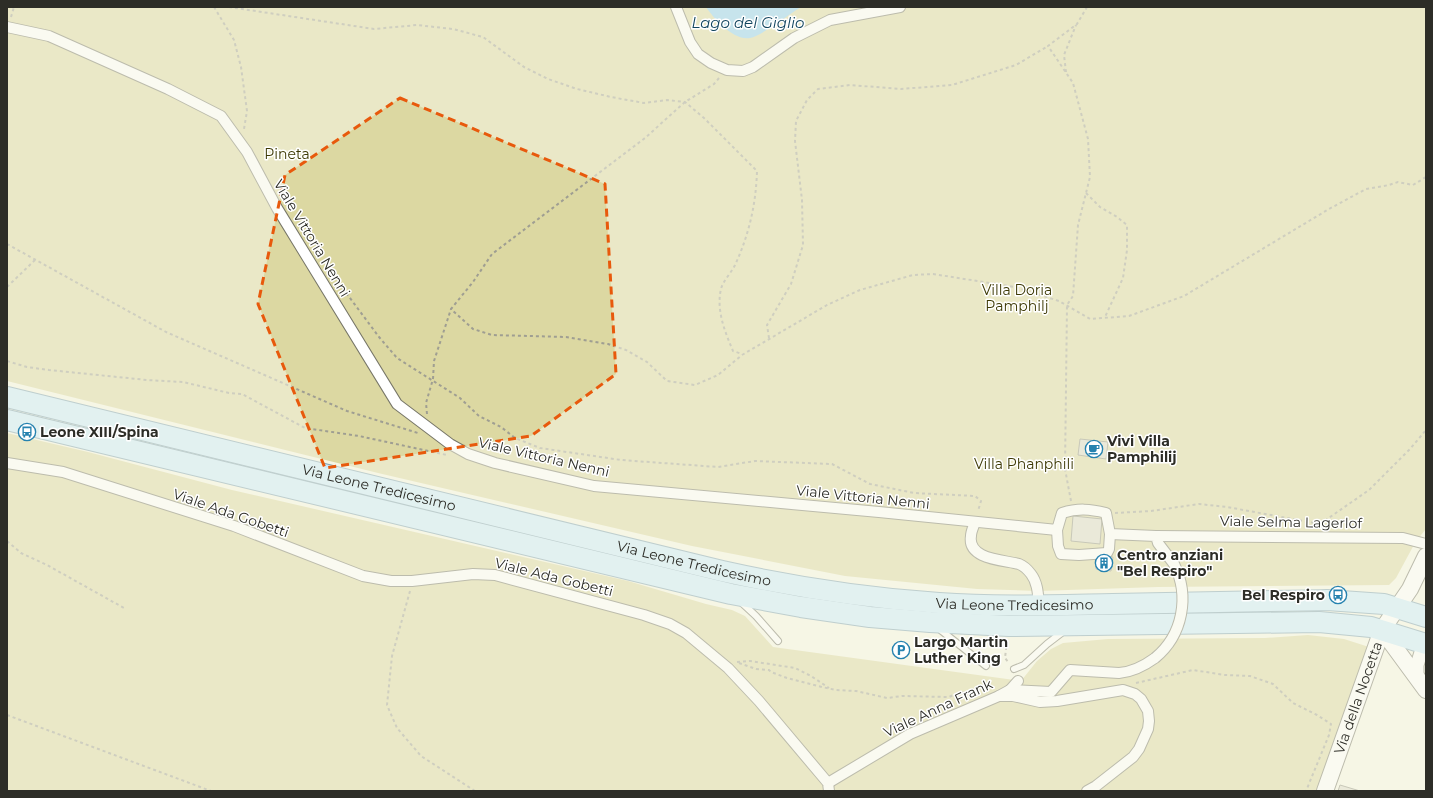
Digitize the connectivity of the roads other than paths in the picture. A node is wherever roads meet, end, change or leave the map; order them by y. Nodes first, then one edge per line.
1 (676, 7) edge
2 (900, 7) edge
3 (7, 29) edge
4 (7, 397) edge
5 (7, 420) edge
6 (7, 463) edge
7 (975, 522) junction
8 (1057, 530) junction
9 (1110, 534) junction
10 (1156, 536) junction
11 (1426, 544) edge
12 (1426, 556) edge
13 (731, 594) junction
14 (1039, 606) junction
15 (1398, 607) junction
16 (1426, 617) edge
17 (930, 622) junction
18 (1073, 625) junction
19 (1382, 630) junction
20 (778, 641) dead end
21 (1425, 643) edge
22 (986, 666) dead end
23 (1014, 669) road end
24 (1018, 681) dead end
25 (1422, 684) edge
26 (1010, 690) junction
27 (999, 696) junction
28 (829, 787) edge
29 (1087, 791) edge
30 (1325, 791) edge

1 - 2 street
3 - 7 street, Viale Vittoria Nenni
4 - 14 main road, Via Leone Tredicesimo
5 - 13 main road, Via Leone Tredicesimo
6 - 28 street, Viale Ada Gobetti
7 - 8 street, Viale Vittoria Nenni
7 - 14 street
8 - 9 street
8 - 9 street
9 - 10 street
10 - 11 street, Viale Selma Lagerlof
10 - 26 street, bridge
12 - 15 street, Via della Nocetta
13 - 17 main road, Via Leone Tredicesimo
13 - 20 lane
14 - 15 main road, Via Leone Tredicesimo
15 - 16 main road, Via Leone Tredicesimo
15 - 19 street, Via della Nocetta
17 - 18 main road, Via Leone Tredicesimo
17 - 22 lane
18 - 19 main road, Via Leone Tredicesimo
18 - 23 lane
19 - 21 main road, Via Leone Tredicesimo
19 - 25 street
19 - 30 street, Via della Nocetta
21 - 25 street
24 - 26 street, Viale Anna Frank
26 - 27 street, Viale Anna Frank
27 - 28 street, Viale Anna Frank
27 - 29 street

